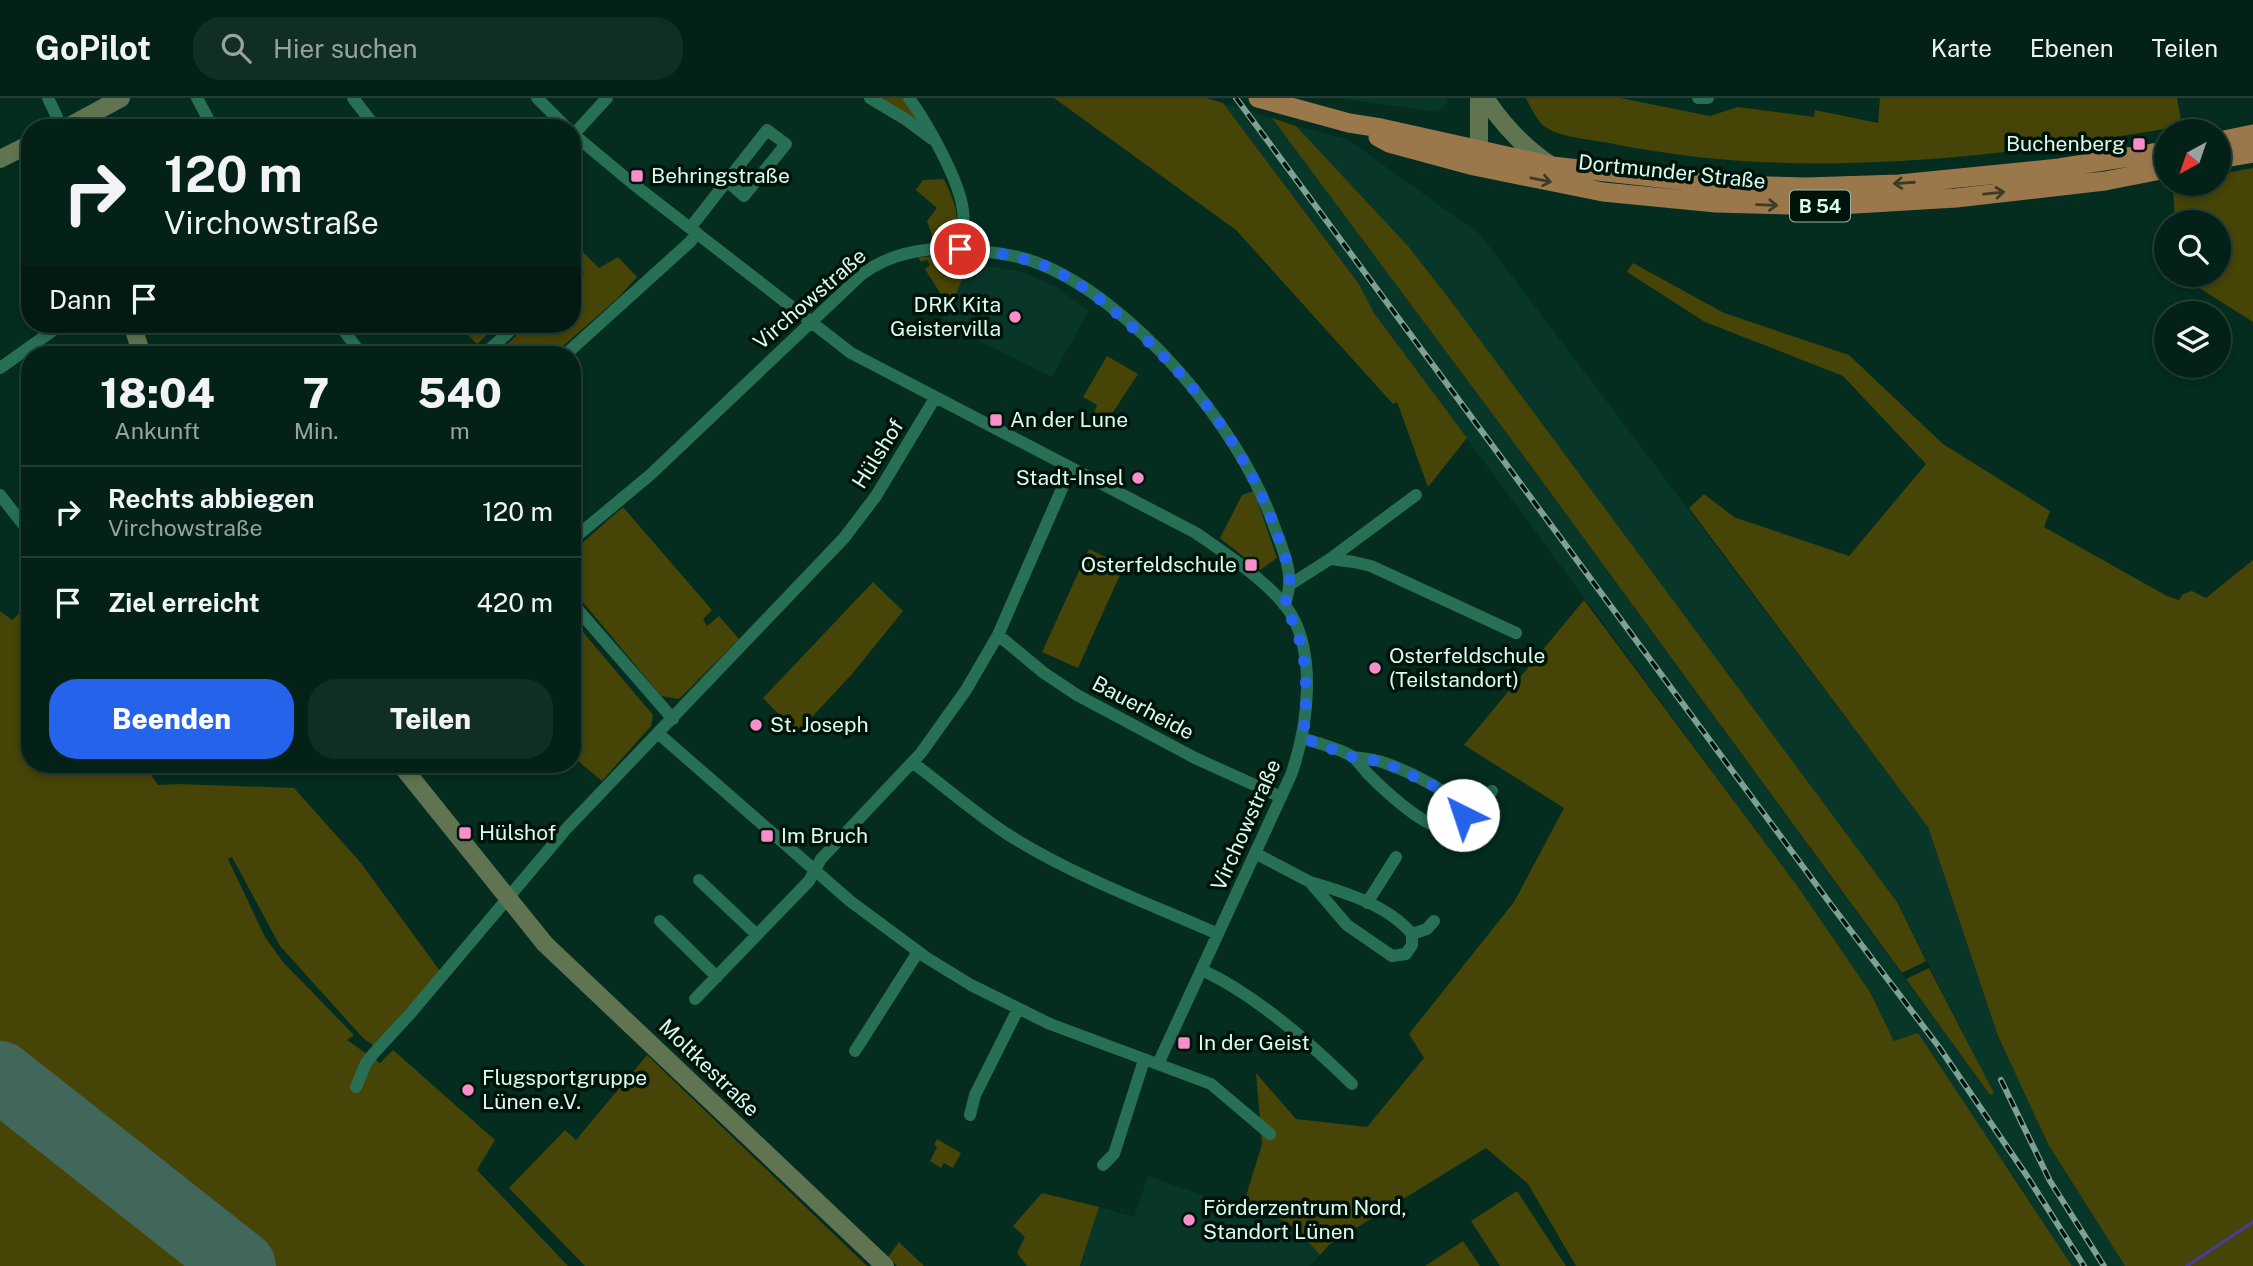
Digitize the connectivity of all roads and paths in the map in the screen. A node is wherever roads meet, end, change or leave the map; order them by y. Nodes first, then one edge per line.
1 (48, 98) edge
2 (121, 98) edge
3 (197, 98) edge
4 (353, 98) edge
5 (537, 98) edge
6 (607, 98) edge
7 (870, 98) edge
8 (909, 98) edge
9 (1258, 98) edge
10 (1479, 98) edge
11 (1485, 98) edge
12 (1698, 98) edge
13 (1708, 98) edge
14 (59, 119) edge
15 (81, 119) edge
16 (208, 119) edge
17 (369, 119) edge
18 (558, 119) edge
19 (581, 119) edge
20 (2253, 134) edge
21 (2231, 139) edge
22 (581, 140) edge
23 (935, 142) junction
24 (21, 148) edge
25 (2154, 152) edge
26 (2253, 153) edge
27 (2231, 157) edge
28 (1476, 158) junction
29 (0, 159) edge
30 (1552, 166) junction
31 (2154, 171) edge
32 (727, 181) junction
33 (693, 230) junction
34 (960, 249) junction
35 (811, 322) junction
36 (49, 333) edge
37 (507, 333) edge
38 (31, 346) edge
39 (493, 346) edge
40 (575, 346) edge
41 (21, 353) edge
42 (0, 368) edge
43 (935, 398) junction
44 (1071, 468) junction
45 (0, 495) edge
46 (1416, 495) dead end
47 (21, 522) edge
48 (581, 532) edge
49 (1330, 559) junction
50 (1291, 584) junction
51 (1284, 605) junction
52 (581, 613) edge
53 (1516, 633) dead end
54 (998, 635) junction
55 (673, 719) junction
56 (659, 734) junction
57 (1303, 738) junction
58 (1353, 757) junction
59 (913, 763) junction
60 (407, 773) edge
61 (1492, 791) dead end
62 (1281, 797) junction
63 (1463, 811) junction
64 (1255, 853) junction
65 (1396, 857) dead end
66 (816, 870) junction
67 (699, 880) dead end
68 (1310, 882) junction
69 (507, 898) junction
70 (1367, 902) junction
71 (660, 921) dead end
72 (1434, 921) dead end
73 (1218, 934) junction
74 (1412, 934) junction
75 (757, 935) junction
76 (918, 952) junction
77 (1202, 970) junction
78 (717, 977) junction
79 (695, 999) dead end
80 (1018, 1009) junction
81 (855, 1051) dead end
82 (1144, 1060) junction
83 (1158, 1064) junction
84 (1352, 1084) dead end
85 (356, 1087) dead end
86 (970, 1115) dead end
87 (1270, 1134) dead end
88 (1103, 1166) dead end
89 (885, 1266) edge

1 - 14 street
2 - 15 street
3 - 16 street
4 - 17 street
5 - 18 street
6 - 19 street
7 - 23 street
8 - 23 street
9 - 28 main road, Dortmunder Straße / B 54
10 - 28 street
11 - 30 street
12 - 13 street
20 - 21 main road
22 - 33 street
23 - 34 street
24 - 29 street
25 -> 30 main road, Dortmunder Straße / B 54
26 - 27 main road
28 - 30 main road, Dortmunder Straße / B 54
28 -> 31 main road, Dortmunder Straße / B 54
32 - 32 street
32 - 33 street
33 - 35 street
33 - 40 street
34 - 35 street, Virchowstraße
34 - 50 street, Virchowstraße
35 - 43 street
35 - 48 street, Virchowstraße
36 - 38 street
37 - 39 street
41 - 42 street
43 - 44 street
43 - 55 street, Hülshof
44 - 51 street
44 - 54 street
45 - 47 street
46 - 49 street
49 - 50 street
49 - 53 street
50 - 51 street
51 - 57 street, Virchowstraße
52 - 55 street
54 - 59 street
54 - 62 street, Bauerheide
55 - 56 street, Hülshof
56 - 66 street
56 - 69 street, Hülshof
57 - 58 street
57 - 62 street, Virchowstraße
58 - 63 street
58 - 63 street
59 - 66 street
59 - 73 street
60 - 69 street, Moltkestraße
61 - 63 street
62 - 64 street, Virchowstraße
64 - 68 street
64 - 73 street, Virchowstraße
65 - 70 street
66 - 75 street
66 - 76 street
67 - 75 street
68 - 70 street
68 - 74 street
69 - 85 street
69 - 89 street, Moltkestraße
70 - 74 street
71 - 78 street
72 - 74 street
73 - 77 street, Virchowstraße
75 - 78 street
76 - 80 street
76 - 81 street
77 - 83 street, Virchowstraße
77 - 84 street
78 - 79 street
80 - 82 street
80 - 86 street
82 - 83 street
82 - 88 street
83 - 87 street

